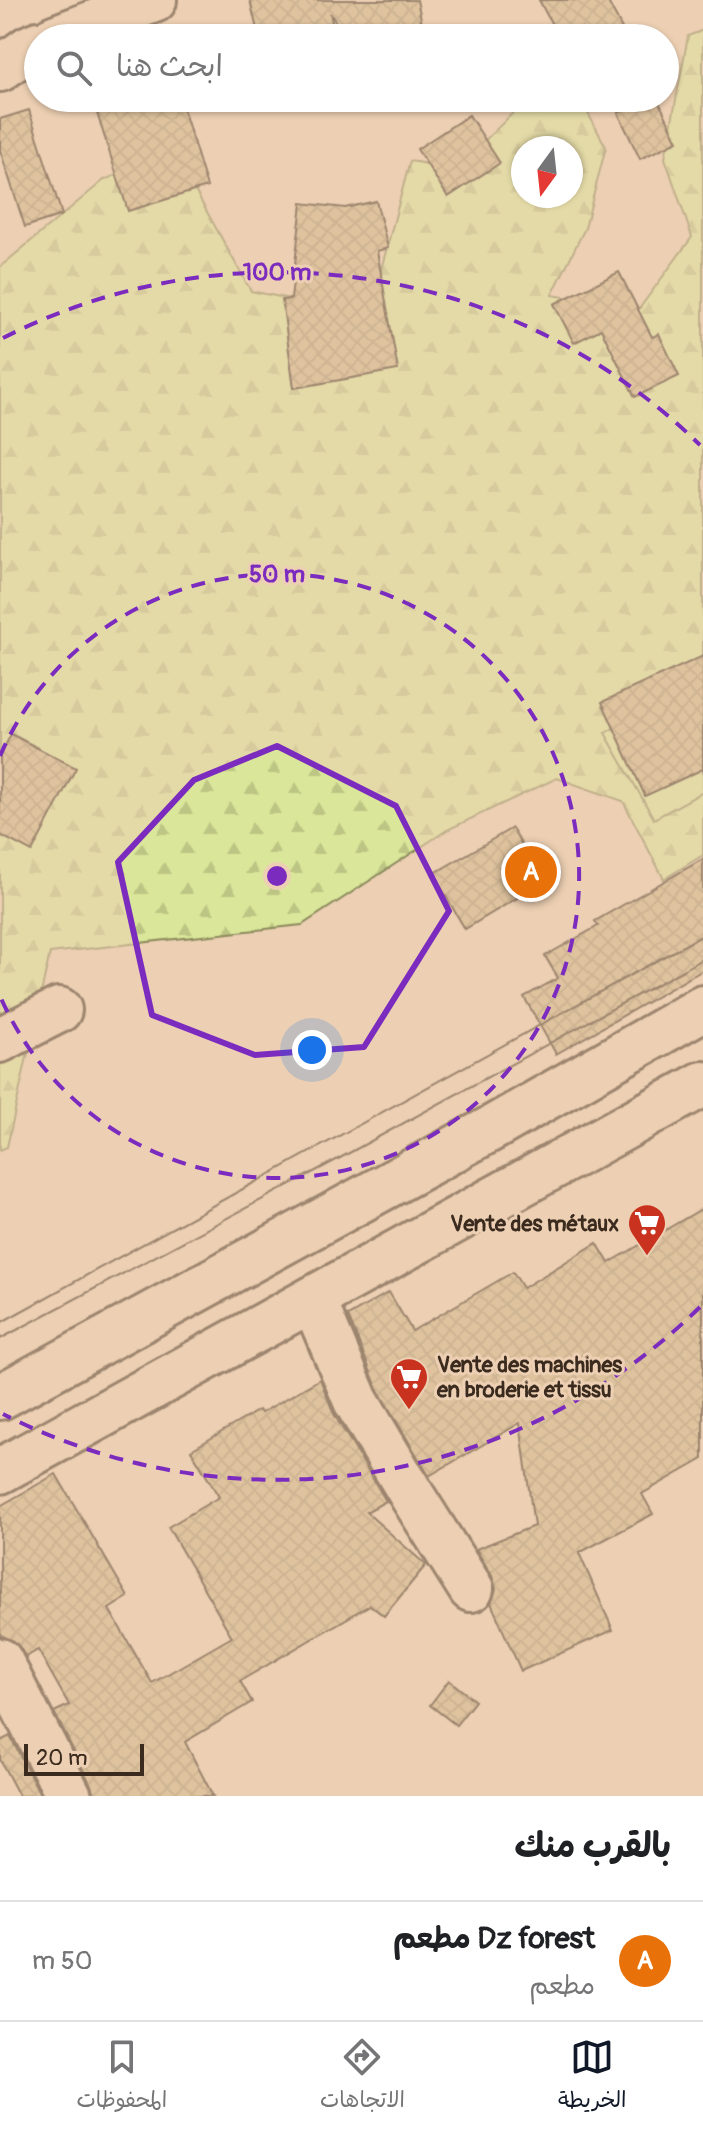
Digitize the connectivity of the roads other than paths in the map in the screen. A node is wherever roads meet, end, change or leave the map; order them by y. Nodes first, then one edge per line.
1 (154, 0) edge
2 (85, 24) edge
3 (703, 1008) edge
4 (59, 1010) dead end
5 (0, 1040) edge
6 (703, 1084) edge
7 (313, 1299) junction
8 (0, 1397) edge
9 (0, 1471) edge
10 (471, 1589) dead end
11 (0, 1661) edge
12 (69, 1796) edge

1 - 2 main road
3 - 8 main road
4 - 5 main road
6 - 7 main road
7 - 9 main road
7 - 10 main road
11 - 12 main road

